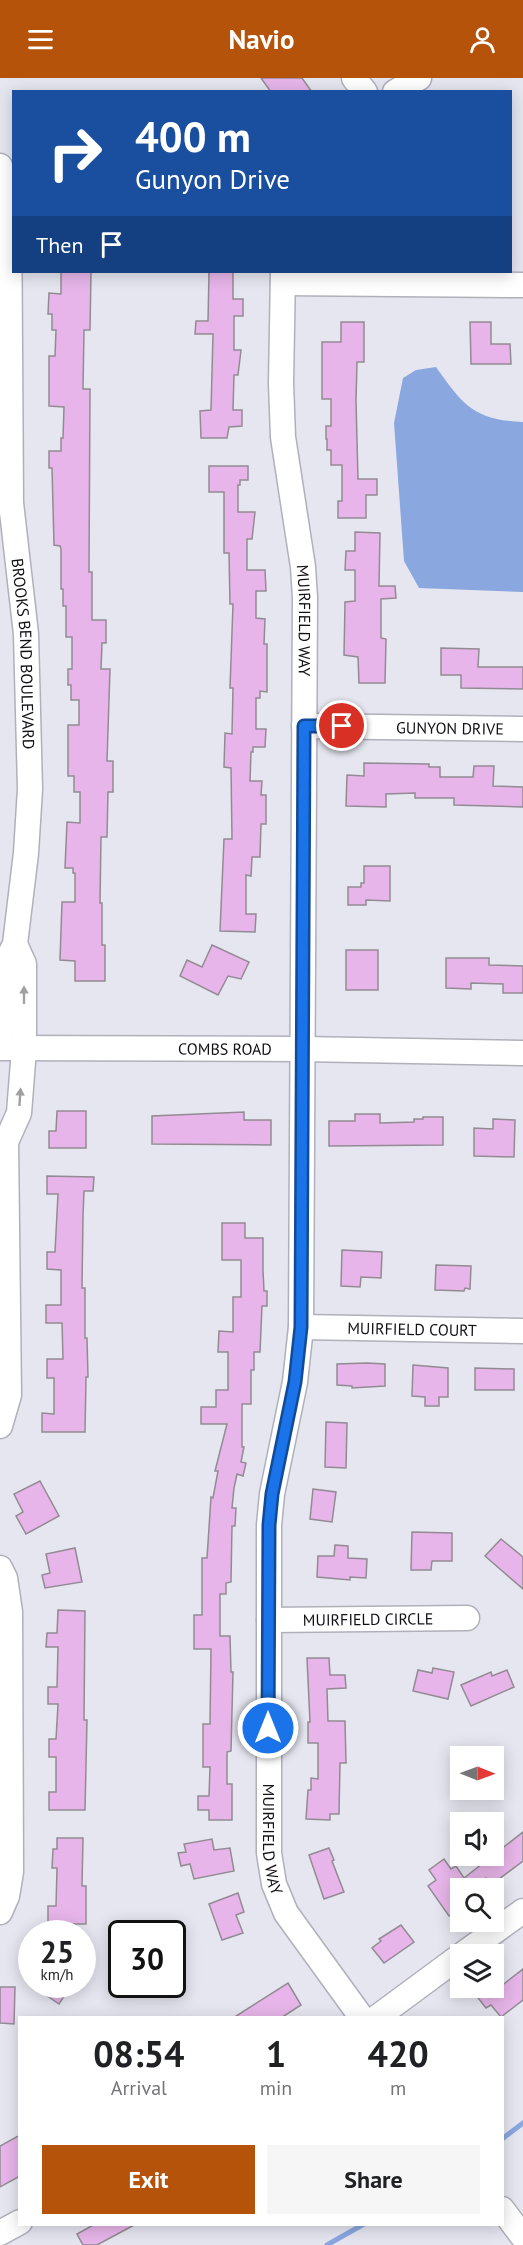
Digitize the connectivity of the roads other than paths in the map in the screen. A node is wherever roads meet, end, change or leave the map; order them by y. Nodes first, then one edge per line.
1 (354, 78) edge
2 (419, 78) edge
3 (363, 90) edge
4 (398, 90) edge
5 (0, 166) edge
6 (283, 277) edge
7 (523, 285) edge
8 (5, 478) edge
9 (304, 726) junction
10 (523, 729) edge
11 (15, 944) junction
12 (0, 1034) edge
13 (12, 1048) edge
14 (301, 1049) junction
15 (523, 1053) edge
16 (3, 1138) edge
17 (3, 1229) edge
18 (301, 1327) junction
19 (523, 1331) edge
20 (0, 1426) edge
21 (0, 1568) edge
22 (467, 1618) dead end
23 (269, 1620) junction
24 (523, 1911) edge
25 (0, 1912) edge
26 (477, 1944) edge
27 (450, 1964) edge
28 (361, 2016) edge
29 (379, 2016) edge
30 (504, 2212) edge
31 (18, 2223) edge
32 (0, 2233) edge
33 (523, 2237) edge

1 - 3 street
2 - 4 street
5 - 8 street, BROOKS BEND BOULEVARD
6 - 7 street
6 - 9 street, MUIRFIELD WAY
8 - 11 street, BROOKS BEND BOULEVARD
9 - 10 street, GUNYON DRIVE
9 - 14 street, MUIRFIELD WAY
11 - 12 street, BROOKS BEND BOULEVARD
13 -> 11 street
13 - 14 street, COMBS ROAD
16 -> 13 street
14 - 15 street, COMBS ROAD
14 - 18 street, MUIRFIELD WAY
16 - 17 street
17 - 20 street
18 - 19 street, MUIRFIELD COURT
18 - 23 street, MUIRFIELD WAY
21 - 25 street
22 - 23 street, MUIRFIELD CIRCLE
23 - 28 street, MUIRFIELD WAY
24 - 26 street
27 - 29 street
30 - 33 street
31 - 32 street

